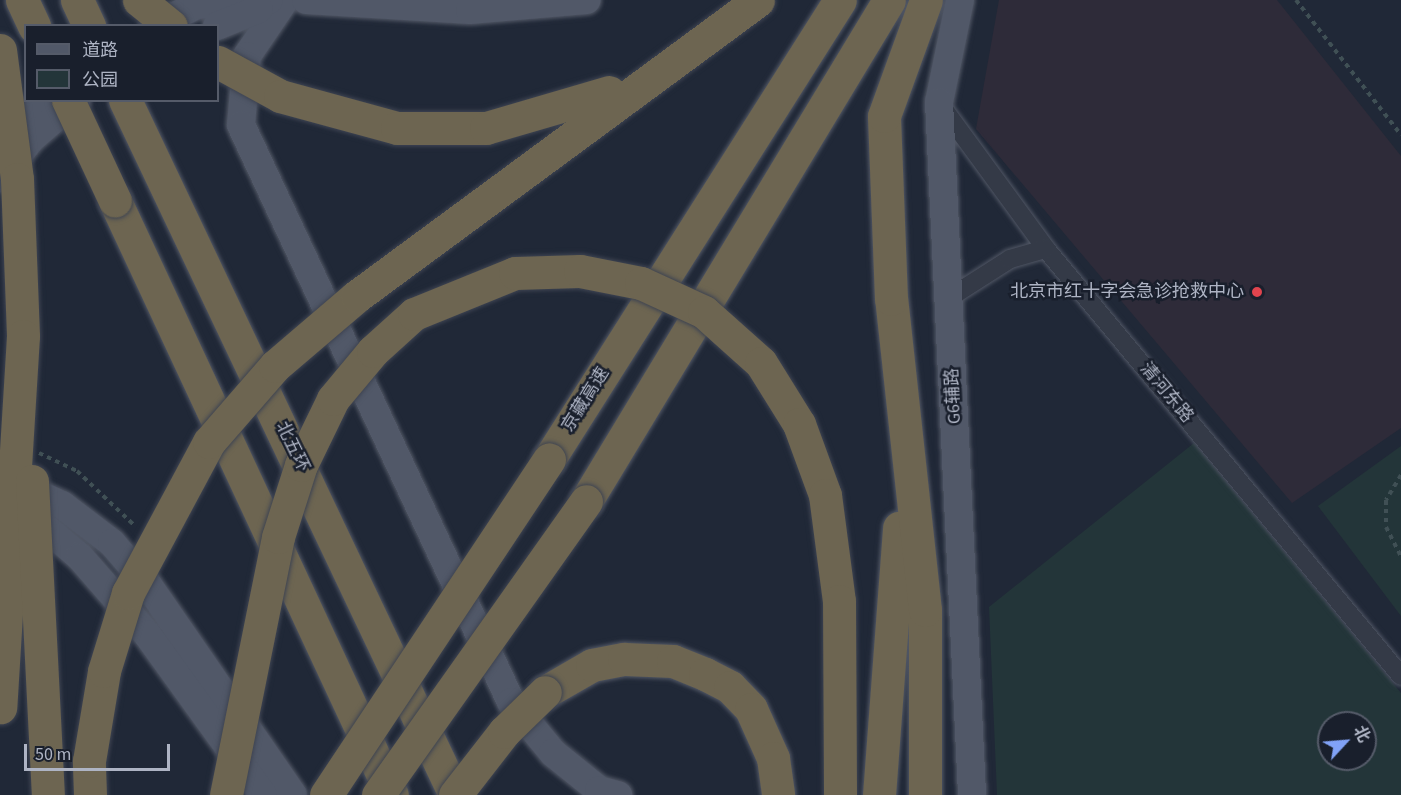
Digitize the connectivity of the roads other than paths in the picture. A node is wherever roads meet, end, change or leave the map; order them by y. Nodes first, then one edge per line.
1 (22, 0) edge
2 (77, 0) edge
3 (139, 0) edge
4 (269, 0) edge
5 (284, 0) edge
6 (306, 0) edge
7 (587, 0) edge
8 (758, 0) edge
9 (840, 0) edge
10 (889, 0) edge
11 (926, 0) edge
12 (960, 0) edge
13 (33, 24) edge
14 (88, 24) edge
15 (158, 24) edge
16 (169, 24) edge
17 (219, 25) edge
18 (0, 50) edge
19 (219, 63) edge
20 (645, 79) junction
21 (38, 102) edge
22 (69, 102) edge
23 (74, 102) edge
24 (126, 102) edge
25 (939, 102) junction
26 (0, 137) edge
27 (0, 178) edge
28 (1046, 249) junction
29 (949, 298) junction
30 (23, 336) junction
31 (904, 438) junction
32 (0, 477) edge
33 (0, 490) edge
34 (341, 549) junction
35 (1401, 676) edge
36 (0, 706) edge
37 (778, 791) edge
38 (48, 795) edge
39 (90, 795) edge
40 (226, 795) edge
41 (263, 795) edge
42 (292, 795) edge
43 (326, 795) edge
44 (378, 795) edge
45 (392, 795) edge
46 (455, 795) edge
47 (473, 795) edge
48 (618, 795) edge
49 (840, 795) edge
50 (879, 795) edge
51 (925, 795) edge
52 (972, 795) edge

1 - 13 highway
2 - 14 highway
3 - 16 highway, bridge
4 - 15 main road
5 - 17 main road
5 - 48 main road
6 - 7 main road
8 - 20 highway, bridge
9 - 43 highway, 京藏高速, bridge
10 - 44 highway, bridge
11 - 31 highway
12 - 25 main road, G6辅路
18 - 30 highway, bridge
19 - 20 highway, bridge
20 - 39 highway, bridge
21 - 26 main road
22 - 45 highway, bridge
23 - 27 main road
24 - 34 highway, 北五环
25 - 28 street, 清河东路
25 - 29 main road, G6辅路
28 - 29 street
28 - 35 street, 清河东路
29 - 52 main road, G6辅路
30 - 36 highway, bridge
30 - 38 highway, bridge
31 - 50 highway
31 - 51 highway
32 - 42 main road
33 - 41 main road
34 - 46 highway, 北五环
34 - 47 highway
37 - 46 highway, bridge
40 - 49 highway, bridge

